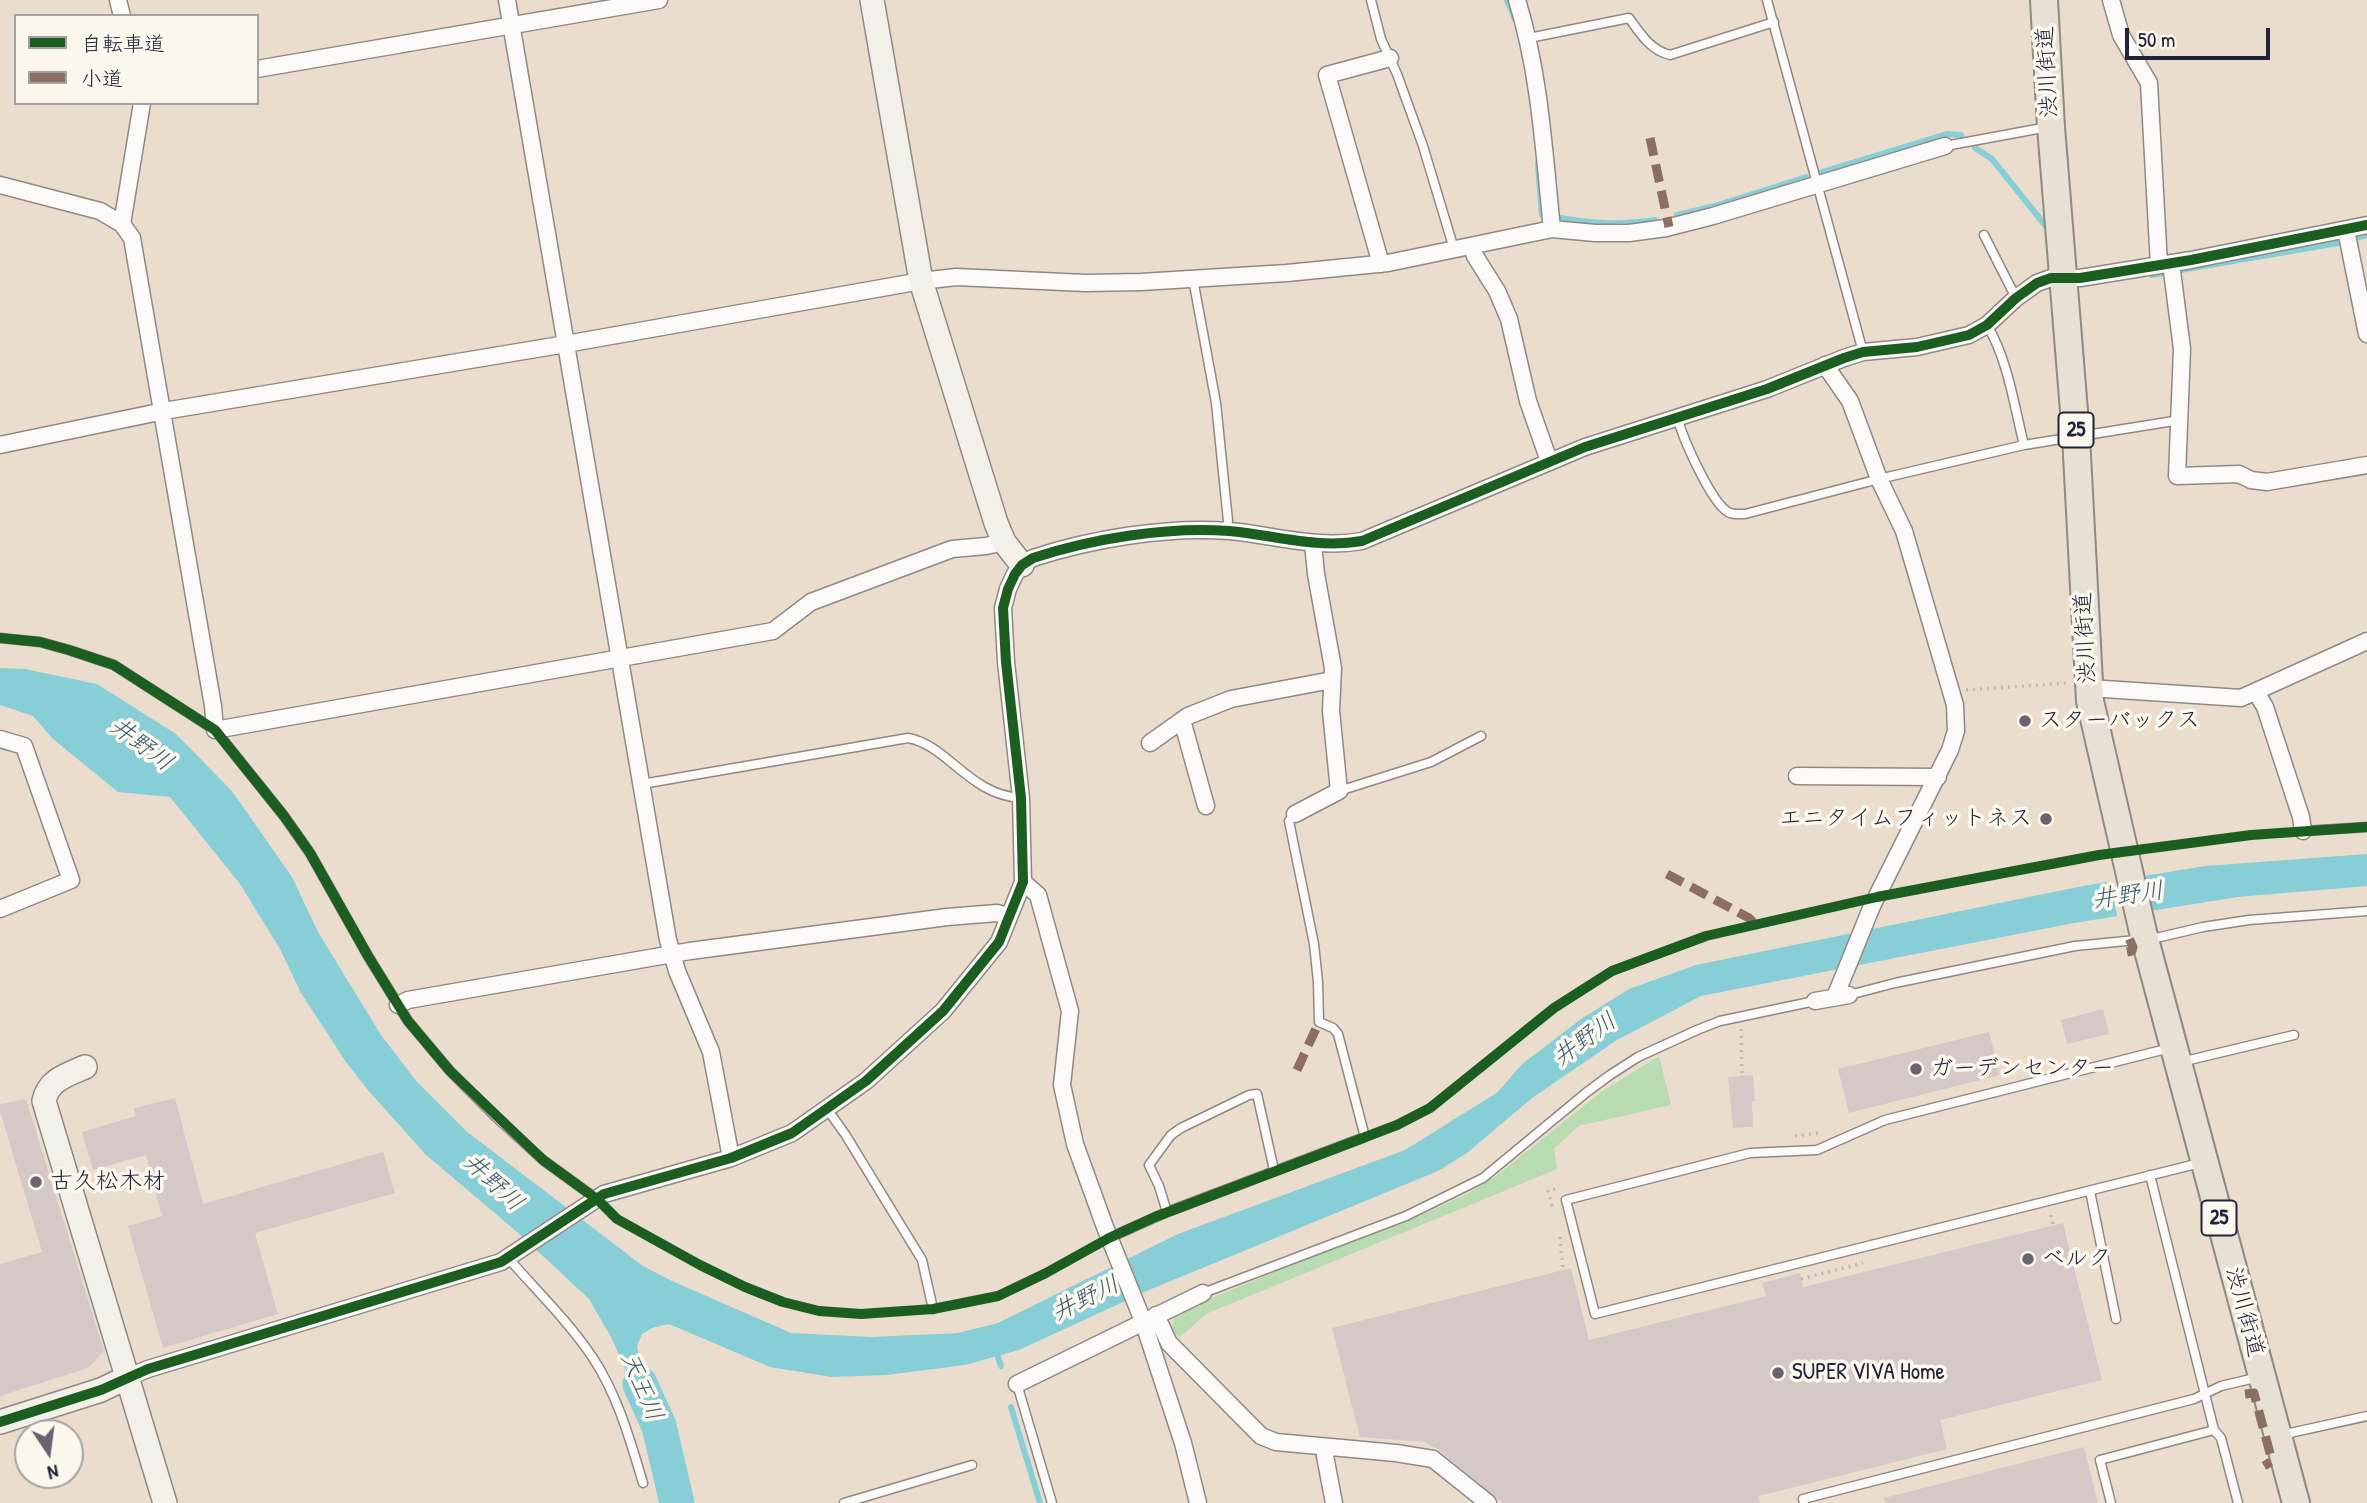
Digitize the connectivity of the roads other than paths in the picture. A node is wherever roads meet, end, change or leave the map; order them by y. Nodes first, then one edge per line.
1 (507, 0) edge
2 (659, 0) edge
3 (872, 0) edge
4 (1371, 0) edge
5 (1517, 0) edge
6 (1767, 0) edge
7 (2044, 0) edge
8 (2111, 0) edge
9 (1774, 22) junction
10 (511, 26) junction
11 (1529, 38) junction
12 (1390, 58) junction
13 (259, 69) edge
14 (142, 105) edge
15 (2051, 127) junction
16 (1945, 146) joint
17 (1816, 184) junction
18 (0, 185) edge
19 (122, 223) junction
20 (2367, 225) edge
21 (1552, 229) junction
22 (2346, 230) junction
23 (1984, 235) dead end
24 (1472, 246) junction
25 (1454, 249) junction
26 (1381, 264) junction
27 (2165, 264) junction
28 (2064, 277) junction
29 (1193, 279) junction
30 (921, 281) junction
31 (2016, 298) junction
32 (1987, 324) junction
33 (2367, 334) edge
34 (566, 344) junction
35 (1863, 352) junction
36 (1825, 365) junction
37 (164, 411) junction
38 (1678, 419) junction
39 (2180, 420) junction
40 (2076, 436) junction
41 (0, 445) edge
42 (2024, 445) junction
43 (1549, 461) junction
44 (2367, 465) edge
45 (1879, 479) junction
46 (1226, 531) junction
47 (1003, 542) junction
48 (1313, 544) junction
49 (1022, 565) junction
50 (0, 638) edge
51 (2367, 640) edge
52 (619, 658) junction
53 (1332, 680) junction
54 (2082, 685) junction
55 (2256, 692) junction
56 (1182, 720) junction
57 (215, 730) junction
58 (1481, 736) dead end
59 (0, 739) edge
60 (1150, 743) dead end
61 (1797, 776) dead end
62 (1938, 778) junction
63 (642, 784) junction
64 (1339, 791) junction
65 (1021, 798) junction
66 (1206, 806) dead end
67 (1295, 814) joint
68 (2367, 827) edge
69 (2303, 831) joint
70 (1023, 882) junction
71 (1, 907) edge
72 (2367, 911) edge
73 (1009, 916) junction
74 (2144, 936) junction
75 (671, 954) junction
76 (1840, 994) junction
77 (1815, 1001) joint
78 (398, 1004) junction
79 (2294, 1035) dead end
80 (2175, 1055) junction
81 (85, 1067) dead end
82 (827, 1109) junction
83 (731, 1158) junction
84 (2204, 1162) junction
85 (1274, 1170) junction
86 (2150, 1175) junction
87 (2090, 1191) junction
88 (594, 1202) junction
89 (1167, 1212) junction
90 (1111, 1241) junction
91 (513, 1256) junction
92 (1203, 1293) joint
93 (933, 1309) dead end
94 (1147, 1317) junction
95 (2116, 1319) dead end
96 (2261, 1376) junction
97 (126, 1378) junction
98 (1017, 1384) joint
99 (2206, 1393) junction
100 (2367, 1416) edge
101 (0, 1422) edge
102 (2214, 1430) junction
103 (2278, 1436) junction
104 (1325, 1448) junction
105 (972, 1465) dead end
106 (643, 1483) dead end
107 (165, 1503) edge
108 (844, 1503) edge
109 (1052, 1503) edge
110 (1198, 1503) edge
111 (1334, 1503) edge
112 (1487, 1503) edge
113 (1804, 1503) edge
114 (2111, 1503) edge
115 (2238, 1503) edge
116 (2296, 1503) edge

1 - 10 street
2 - 10 street
3 - 30 street
4 - 12 lane
5 - 11 street
6 - 9 lane
7 - 15 main road, 渋川街道 / 25
8 - 27 street
9 - 11 lane
9 - 17 lane
10 - 13 street
10 - 34 street
11 - 21 street
12 - 25 lane
12 - 26 street
14 - 19 street
15 - 16 lane
15 - 28 main road, 渋川街道 / 25
16 - 17 street
17 - 21 street
17 - 35 lane
18 - 19 street
19 - 37 street
20 - 22 street
21 - 24 street
22 - 27 street
22 - 33 street
23 - 31 lane
24 - 25 street
24 - 43 street
25 - 26 street
26 - 29 street
27 - 28 street
27 - 39 street
28 - 31 street
28 - 40 main road, 渋川街道 / 25
29 - 30 street
29 - 46 lane
30 - 34 street
30 - 47 street
31 - 32 street
32 - 35 street
32 - 42 lane
34 - 37 street
34 - 52 street
35 - 36 street
36 - 38 street
36 - 45 street
37 - 41 street
37 - 57 street
38 - 43 street
38 - 45 lane
39 - 40 lane
39 - 44 street
40 - 42 lane
40 - 54 main road, 渋川街道 / 25
42 - 45 lane
43 - 48 street
45 - 62 street
46 - 48 street
46 - 49 street
47 - 49 street
47 - 52 street
48 - 53 street
49 - 65 street
50 - 57 lane
51 - 55 street
52 - 57 street
52 - 63 street
53 - 56 street
53 - 64 street
54 - 55 street
54 - 74 main road, 渋川街道 / 25
55 - 69 street
56 - 60 street
56 - 66 street
57 - 78 lane
58 - 64 lane
59 - 71 street
61 - 62 street
62 - 76 street
63 - 65 lane
63 - 75 street
64 - 67 street
65 - 70 street
67 - 85 lane
68 - 69 lane
70 - 73 street
70 - 90 street
72 - 74 lane
73 - 75 street
73 - 82 street
74 - 76 lane
74 - 80 main road, 渋川街道 / 25
75 - 78 street
75 - 83 street
76 - 77 street
77 - 92 lane
78 - 88 lane
79 - 80 lane
80 - 84 main road, 渋川街道 / 25
80 - 87 lane
81 - 97 street
82 - 83 street
82 - 93 lane
83 - 88 street
84 - 86 lane
84 - 96 main road, 渋川街道 / 25
85 - 89 lane
85 - 89 lane
86 - 87 lane
86 - 99 lane
87 - 95 lane
88 - 91 street
89 - 90 lane
90 - 94 street
91 - 97 street
91 - 106 lane
92 - 94 street
94 - 98 street
94 - 104 street
94 - 110 street
96 - 99 lane
96 - 103 main road, 渋川街道 / 25
97 - 101 street
97 - 107 street
98 - 109 lane
99 - 102 lane
99 - 113 lane
100 - 103 lane
102 - 114 lane
102 - 115 lane
103 - 116 main road, 渋川街道 / 25
104 - 111 street
104 - 112 street
105 - 108 lane

